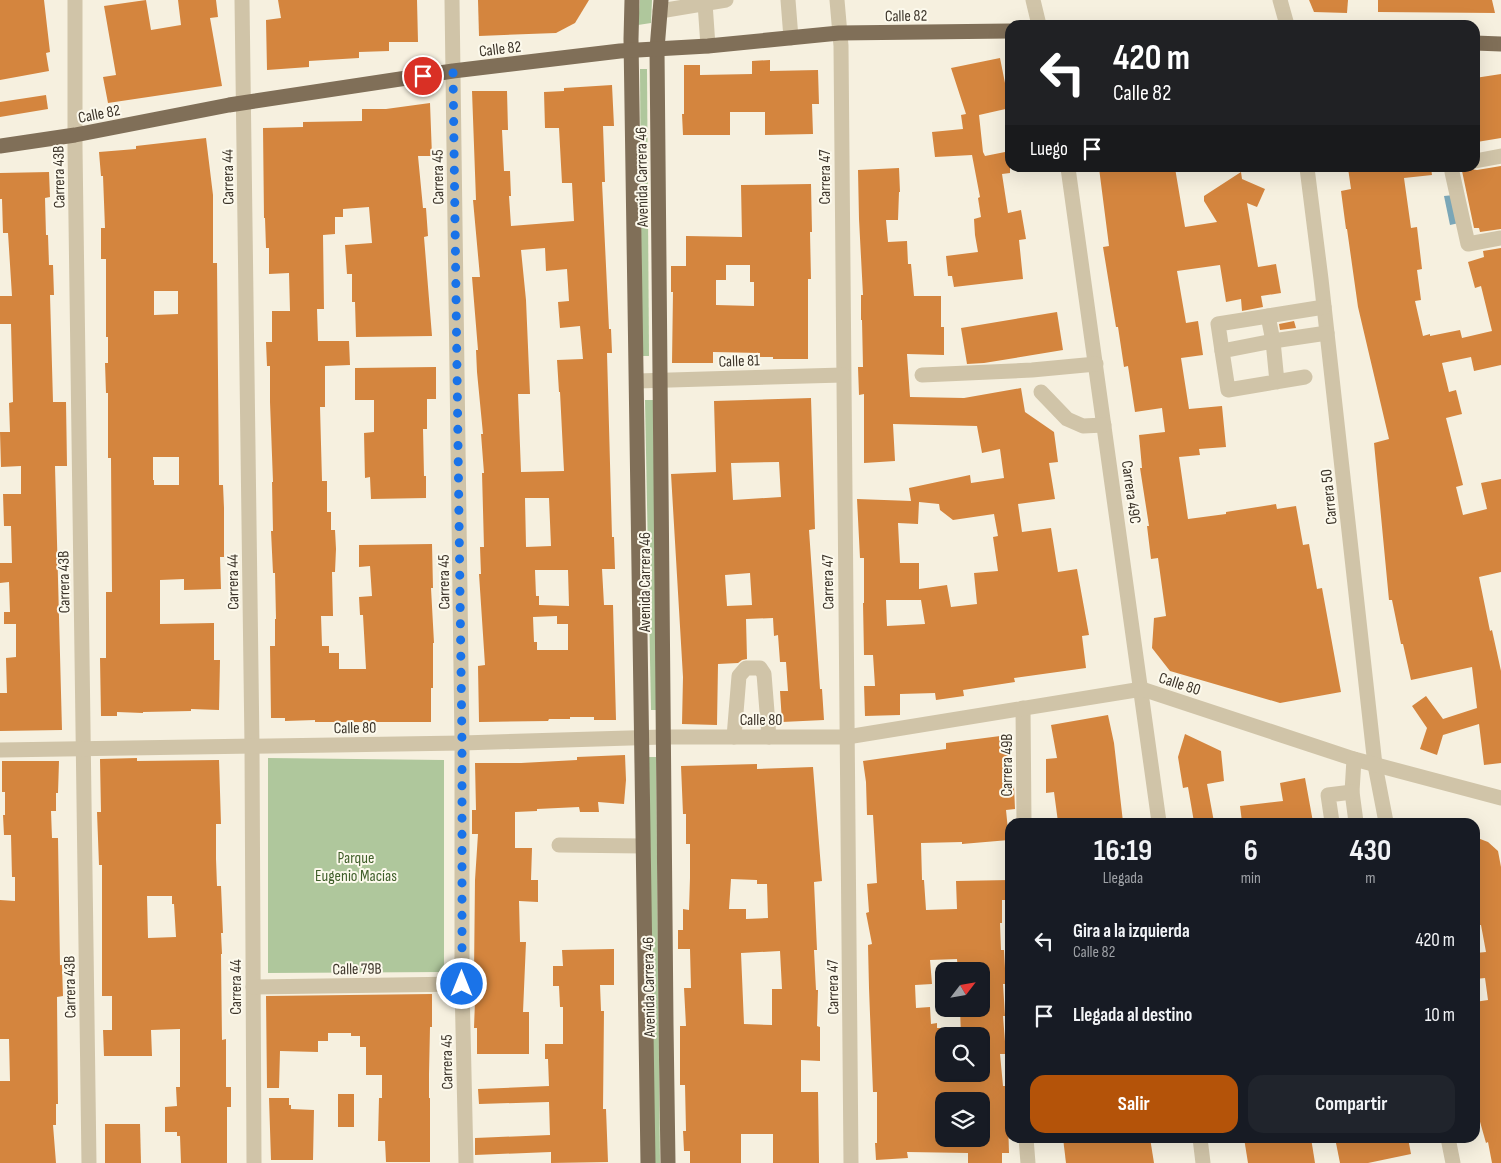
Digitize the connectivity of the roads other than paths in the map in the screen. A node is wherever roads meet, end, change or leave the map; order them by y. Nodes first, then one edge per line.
1 (75, 0) edge
2 (242, 0) edge
3 (452, 0) edge
4 (632, 0) edge
5 (726, 0) edge
6 (788, 0) edge
7 (837, 0) edge
8 (1034, 0) edge
9 (1280, 0) edge
10 (705, 3) junction
11 (660, 5) edge
12 (1038, 20) edge
13 (1286, 20) edge
14 (1005, 30) edge
15 (840, 33) junction
16 (792, 38) junction
17 (1480, 43) edge
18 (1501, 44) edge
19 (708, 46) junction
20 (657, 49) junction
21 (631, 51) junction
22 (453, 71) junction
23 (243, 103) junction
24 (75, 135) junction
25 (0, 146) edge
26 (1501, 156) edge
27 (1480, 161) edge
28 (1069, 172) edge
29 (1307, 172) edge
30 (1452, 172) edge
31 (1501, 238) edge
32 (1324, 307) junction
33 (1268, 316) junction
34 (1327, 333) junction
35 (1273, 341) junction
36 (1222, 351) junction
37 (1096, 364) junction
38 (843, 375) junction
39 (922, 375) dead end
40 (1305, 377) dead end
41 (637, 380) junction
42 (660, 380) junction
43 (1277, 382) junction
44 (1041, 392) dead end
45 (1104, 425) junction
46 (1142, 689) junction
47 (1023, 708) junction
48 (642, 737) junction
49 (663, 737) junction
50 (734, 737) junction
51 (769, 737) junction
52 (847, 737) junction
53 (462, 743) junction
54 (252, 746) junction
55 (0, 750) edge
56 (82, 750) junction
57 (1354, 759) junction
58 (1375, 765) junction
59 (1352, 792) junction
60 (1501, 798) edge
61 (1024, 818) edge
62 (1158, 818) edge
63 (1331, 818) edge
64 (1355, 818) edge
65 (1385, 818) edge
66 (558, 845) dead end
67 (643, 846) junction
68 (462, 984) junction
69 (253, 987) junction
70 (1026, 1143) edge
71 (1201, 1143) edge
72 (1449, 1143) edge
73 (89, 1163) edge
74 (254, 1163) edge
75 (466, 1163) edge
76 (648, 1163) edge
77 (668, 1163) edge
78 (851, 1163) edge
79 (1028, 1163) edge
80 (1203, 1163) edge
81 (1453, 1163) edge

1 - 24 street, Carrera 43B
2 - 23 street, Carrera 44
3 - 22 street, Carrera 45
4 - 21 main road, Avenida Carrera 46
5 - 10 street
6 - 16 street
7 - 15 street, Carrera 47
8 - 12 street
9 - 13 street
10 - 11 street
10 - 19 street
11 - 20 main road, Avenida Carrera 46
14 - 15 main road, Calle 82
15 - 16 main road, Calle 82
15 - 38 street, Carrera 47
16 - 19 main road, Calle 82
17 - 18 main road
19 - 20 main road, Calle 82
20 - 21 main road, Calle 82
20 - 42 main road, Avenida Carrera 46
21 - 22 main road, Calle 82
21 - 41 main road, Avenida Carrera 46
22 - 23 main road, Calle 82
22 - 53 street, Carrera 45
23 - 24 main road, Calle 82
23 - 54 street, Carrera 44
24 - 25 main road, Calle 82
24 - 56 street, Carrera 43B
26 - 27 street
28 - 37 street, Carrera 49C
29 - 32 street, Carrera 50
30 - 31 street
32 - 33 street
32 - 34 street, Carrera 50
33 - 35 street
33 - 36 street
34 - 35 street
34 - 58 street, Carrera 50
35 - 36 street
35 - 43 street
36 - 43 street
37 - 39 street
37 - 45 street, Carrera 49C
38 - 42 street, Calle 81
38 - 52 street, Carrera 47
40 - 43 street
41 - 42 street, Calle 81
41 - 48 main road, Avenida Carrera 46
42 - 49 main road, Avenida Carrera 46
44 - 45 street
45 - 46 street, Carrera 49C
46 - 47 street, Calle 80
46 - 57 street, Calle 80
46 - 62 street, Carrera 49C
47 - 52 street, Calle 80
47 - 61 street, Carrera 49B
48 - 49 street, Calle 80
48 - 53 street, Calle 80
48 - 67 main road, Avenida Carrera 46
49 - 50 street, Calle 80
49 - 77 main road, Avenida Carrera 46
50 - 51 street, Calle 80
50 - 51 street
51 - 52 street, Calle 80
52 - 78 street, Carrera 47
53 - 54 street, Calle 80
53 - 68 street, Carrera 45
54 - 56 street, Calle 80
54 - 69 street, Carrera 44
55 - 56 street, Calle 80
56 - 73 street, Carrera 43B
57 - 58 street, Calle 80
57 - 59 street
58 - 60 street, Calle 80
58 - 65 street, Carrera 50
59 - 63 street
59 - 64 street
66 - 67 street
67 - 76 main road, Avenida Carrera 46
68 - 69 street, Calle 79B
68 - 75 street, Carrera 45
69 - 74 street, Carrera 44
70 - 79 street
71 - 80 street
72 - 81 street

